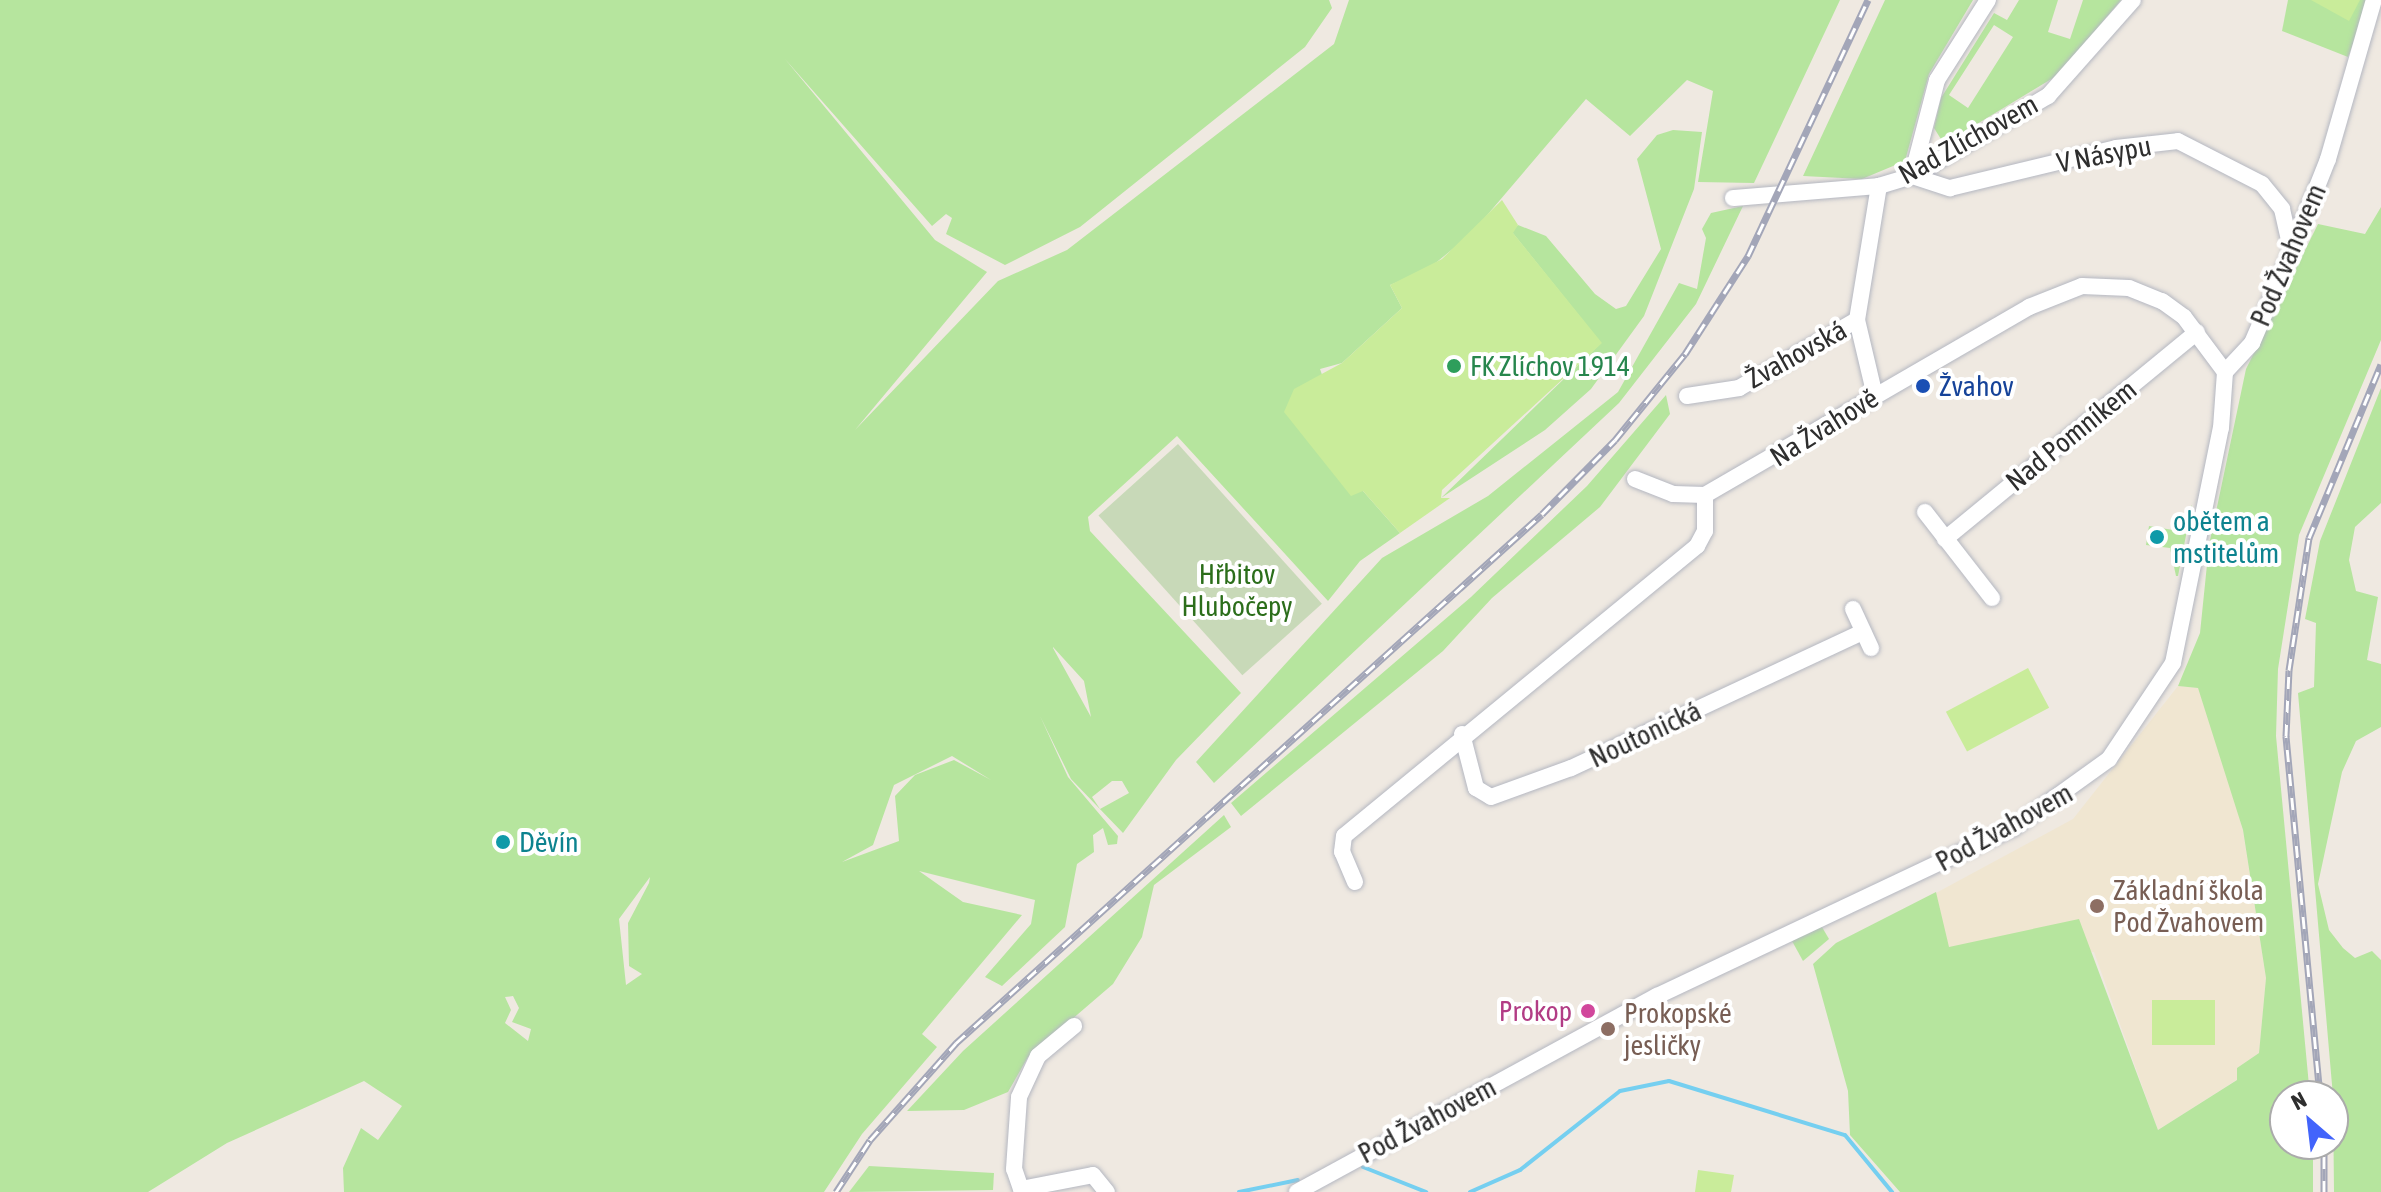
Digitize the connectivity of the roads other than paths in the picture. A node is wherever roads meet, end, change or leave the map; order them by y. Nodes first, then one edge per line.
1 (1988, 0) edge
2 (2133, 0) edge
3 (2374, 0) edge
4 (1912, 176) junction
5 (1879, 186) junction
6 (1733, 198) dead end
7 (2292, 250) junction
8 (1857, 320) junction
9 (2197, 332) junction
10 (2225, 372) junction
11 (1687, 396) dead end
12 (1875, 396) junction
13 (1635, 479) dead end
14 (1705, 495) junction
15 (1925, 512) dead end
16 (1945, 539) junction
17 (1992, 598) dead end
18 (1853, 609) dead end
19 (1863, 632) junction
20 (1871, 648) dead end
21 (1462, 734) junction
22 (1355, 882) dead end
23 (1074, 1026) dead end
24 (1020, 1190) edge
25 (1107, 1192) edge
26 (1297, 1192) edge

1 - 4 street
2 - 4 street, Nad Zlíchovem
3 - 7 street, Pod Žvahovem
4 - 5 street, Nad Zlíchovem
4 - 7 street, V Násypu
5 - 6 street
5 - 8 street, Nad Zlíchovem
7 - 10 street, Pod Žvahovem
8 - 11 street, Žvahovská
8 - 12 street, Nad Zlíchovem
9 - 10 street, Na Žvahově
9 - 12 street, Na Žvahově
9 - 16 street, Nad Pomníkem
10 - 26 street, Pod Žvahovem
12 - 14 street, Na Žvahově
13 - 14 street
14 - 21 street
15 - 16 street
16 - 17 street
18 - 19 street
19 - 20 street
19 - 21 street, Noutonická
21 - 22 street
23 - 24 street
24 - 25 street

